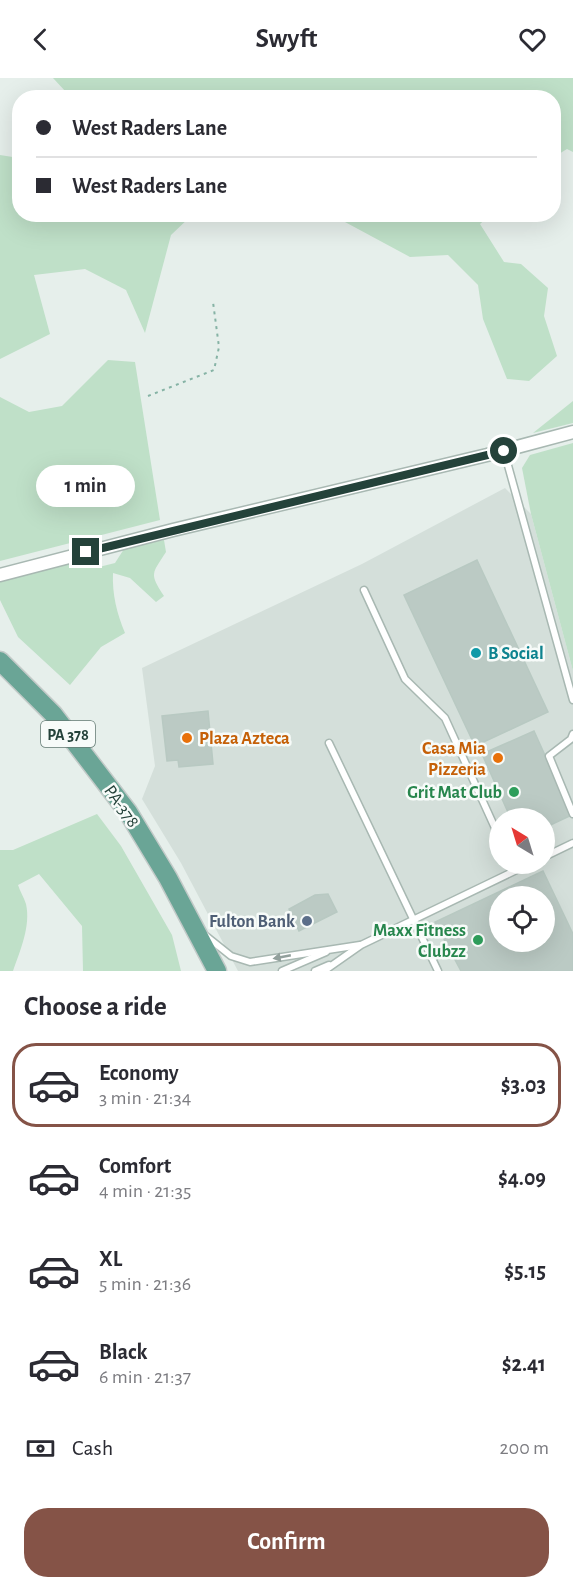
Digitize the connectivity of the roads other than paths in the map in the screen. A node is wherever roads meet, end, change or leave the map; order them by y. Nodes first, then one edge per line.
1 (573, 432) edge
2 (504, 451) junction
3 (0, 574) edge
4 (364, 590) dead end
5 (0, 661) edge
6 (573, 700) edge
7 (573, 734) edge
8 (329, 743) dead end
9 (573, 814) edge
10 (489, 815) edge
11 (573, 843) edge
12 (555, 851) edge
13 (508, 874) edge
14 (414, 919) junction
15 (195, 928) junction
16 (361, 945) junction
17 (335, 948) junction
18 (339, 960) junction
19 (217, 971) edge
20 (282, 971) edge
21 (315, 971) edge
22 (324, 971) edge
23 (438, 971) edge

1 - 2 street
2 - 3 street
2 - 6 lane
4 - 10 lane
5 - 15 main road, PA-378 / PA 378
7 - 9 lane
8 - 14 lane
11 - 12 lane
13 - 14 lane
14 - 16 lane
14 - 23 lane
17 -> 15 lane
15 - 19 main road, PA-378 / PA 378
16 - 17 lane
16 - 18 lane
17 - 20 lane
18 - 21 lane
18 - 22 lane

